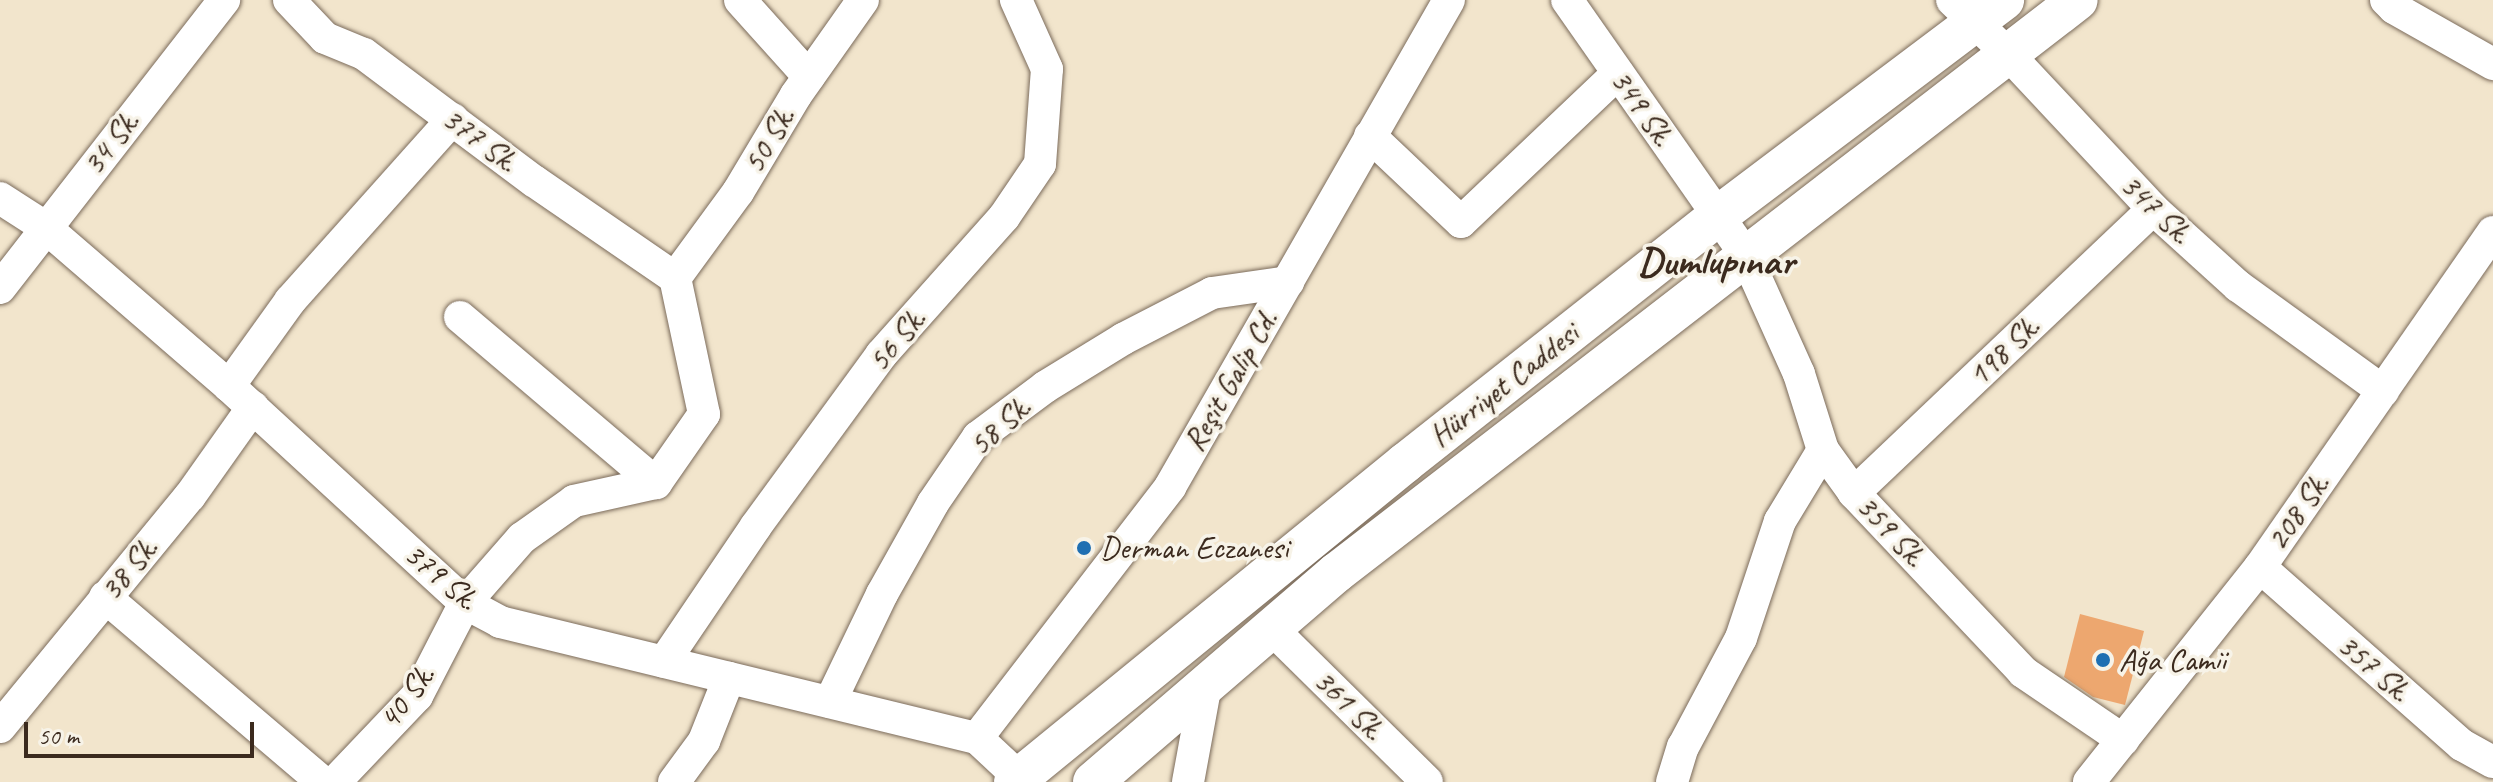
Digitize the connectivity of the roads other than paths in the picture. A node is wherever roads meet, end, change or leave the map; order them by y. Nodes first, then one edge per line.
1 (224, 0) edge
2 (289, 0) edge
3 (740, 0) edge
4 (863, 0) edge
5 (1016, 0) edge
6 (1449, 0) edge
7 (2078, 0) edge
8 (2386, 0) edge
9 (1572, 2) edge
10 (1977, 7) edge
11 (2009, 55) junction
12 (2493, 64) edge
13 (1618, 73) junction
14 (809, 77) junction
15 (453, 119) junction
16 (1370, 136) junction
17 (0, 198) edge
18 (2153, 209) junction
19 (1719, 215) junction
20 (45, 227) junction
21 (2493, 232) edge
22 (1746, 256) junction
23 (675, 278) junction
24 (1288, 282) junction
25 (0, 288) edge
26 (460, 317) dead end
27 (229, 386) junction
28 (2383, 391) junction
29 (253, 407) junction
30 (1823, 450) junction
31 (656, 483) junction
32 (1854, 493) junction
33 (2260, 567) junction
34 (105, 597) junction
35 (465, 603) junction
36 (1271, 628) junction
37 (664, 662) junction
38 (729, 678) junction
39 (1206, 684) junction
40 (830, 702) junction
41 (0, 727) edge
42 (977, 738) junction
43 (2123, 740) junction
44 (2493, 761) edge
45 (1019, 780) edge
46 (322, 782) edge
47 (335, 782) edge
48 (674, 782) edge
49 (1093, 782) edge
50 (1188, 782) edge
51 (1427, 782) edge
52 (1672, 782) edge
53 (2089, 782) edge

1 - 20 street, 34 Sk.
2 - 15 street, 377 Sk.
3 - 14 street
4 - 14 street, 50 Sk.
5 - 37 street, 56 Sk.
6 - 16 street, Reşit Galip Cd.
7 - 11 main road, Hürriyet Caddesi
8 - 12 street
9 - 13 street, 349 Sk.
10 - 11 street, 347 Sk.
10 - 19 main road, Hürriyet Caddesi
11 - 18 street, 347 Sk.
11 - 22 main road, Hürriyet Caddesi
13 - 16 street
13 - 19 street, 349 Sk.
14 - 23 street, 50 Sk.
15 - 23 street, 377 Sk.
15 - 27 street
16 - 24 street, Reşit Galip Cd.
17 - 20 street, 379 Sk.
18 - 28 street, 347 Sk.
18 - 32 street, 198 Sk.
19 - 22 street, 349 Sk.
19 - 45 main road, Hürriyet Caddesi
20 - 25 street, 34 Sk.
20 - 27 street, 379 Sk.
21 - 28 street, 208 Sk.
22 - 30 street, 359 Sk.
22 - 36 main road, Hürriyet Caddesi
23 - 31 street
24 - 40 street, 58 Sk.
24 - 42 street, Reşit Galip Cd.
26 - 31 street
27 - 29 street, 379 Sk.
28 - 33 street, 208 Sk.
29 - 34 street, 38 Sk.
29 - 35 street, 379 Sk.
30 - 32 street, 359 Sk.
30 - 52 street
31 - 35 street, 40 Sk.
32 - 43 street, 359 Sk.
33 - 43 street, 208 Sk.
33 - 44 street, 357 Sk.
34 - 41 street, 38 Sk.
34 - 46 street
35 - 37 street, 379 Sk.
35 - 47 street, 40 Sk.
36 - 39 main road, Hürriyet Caddesi
36 - 51 street, 361 Sk.
37 - 38 street, 379 Sk.
38 - 40 street, 379 Sk.
38 - 48 street
39 - 49 main road, Hürriyet Caddesi
39 - 50 street
40 - 42 street, 379 Sk.
42 - 45 street, 379 Sk.
43 - 53 street, 208 Sk.

